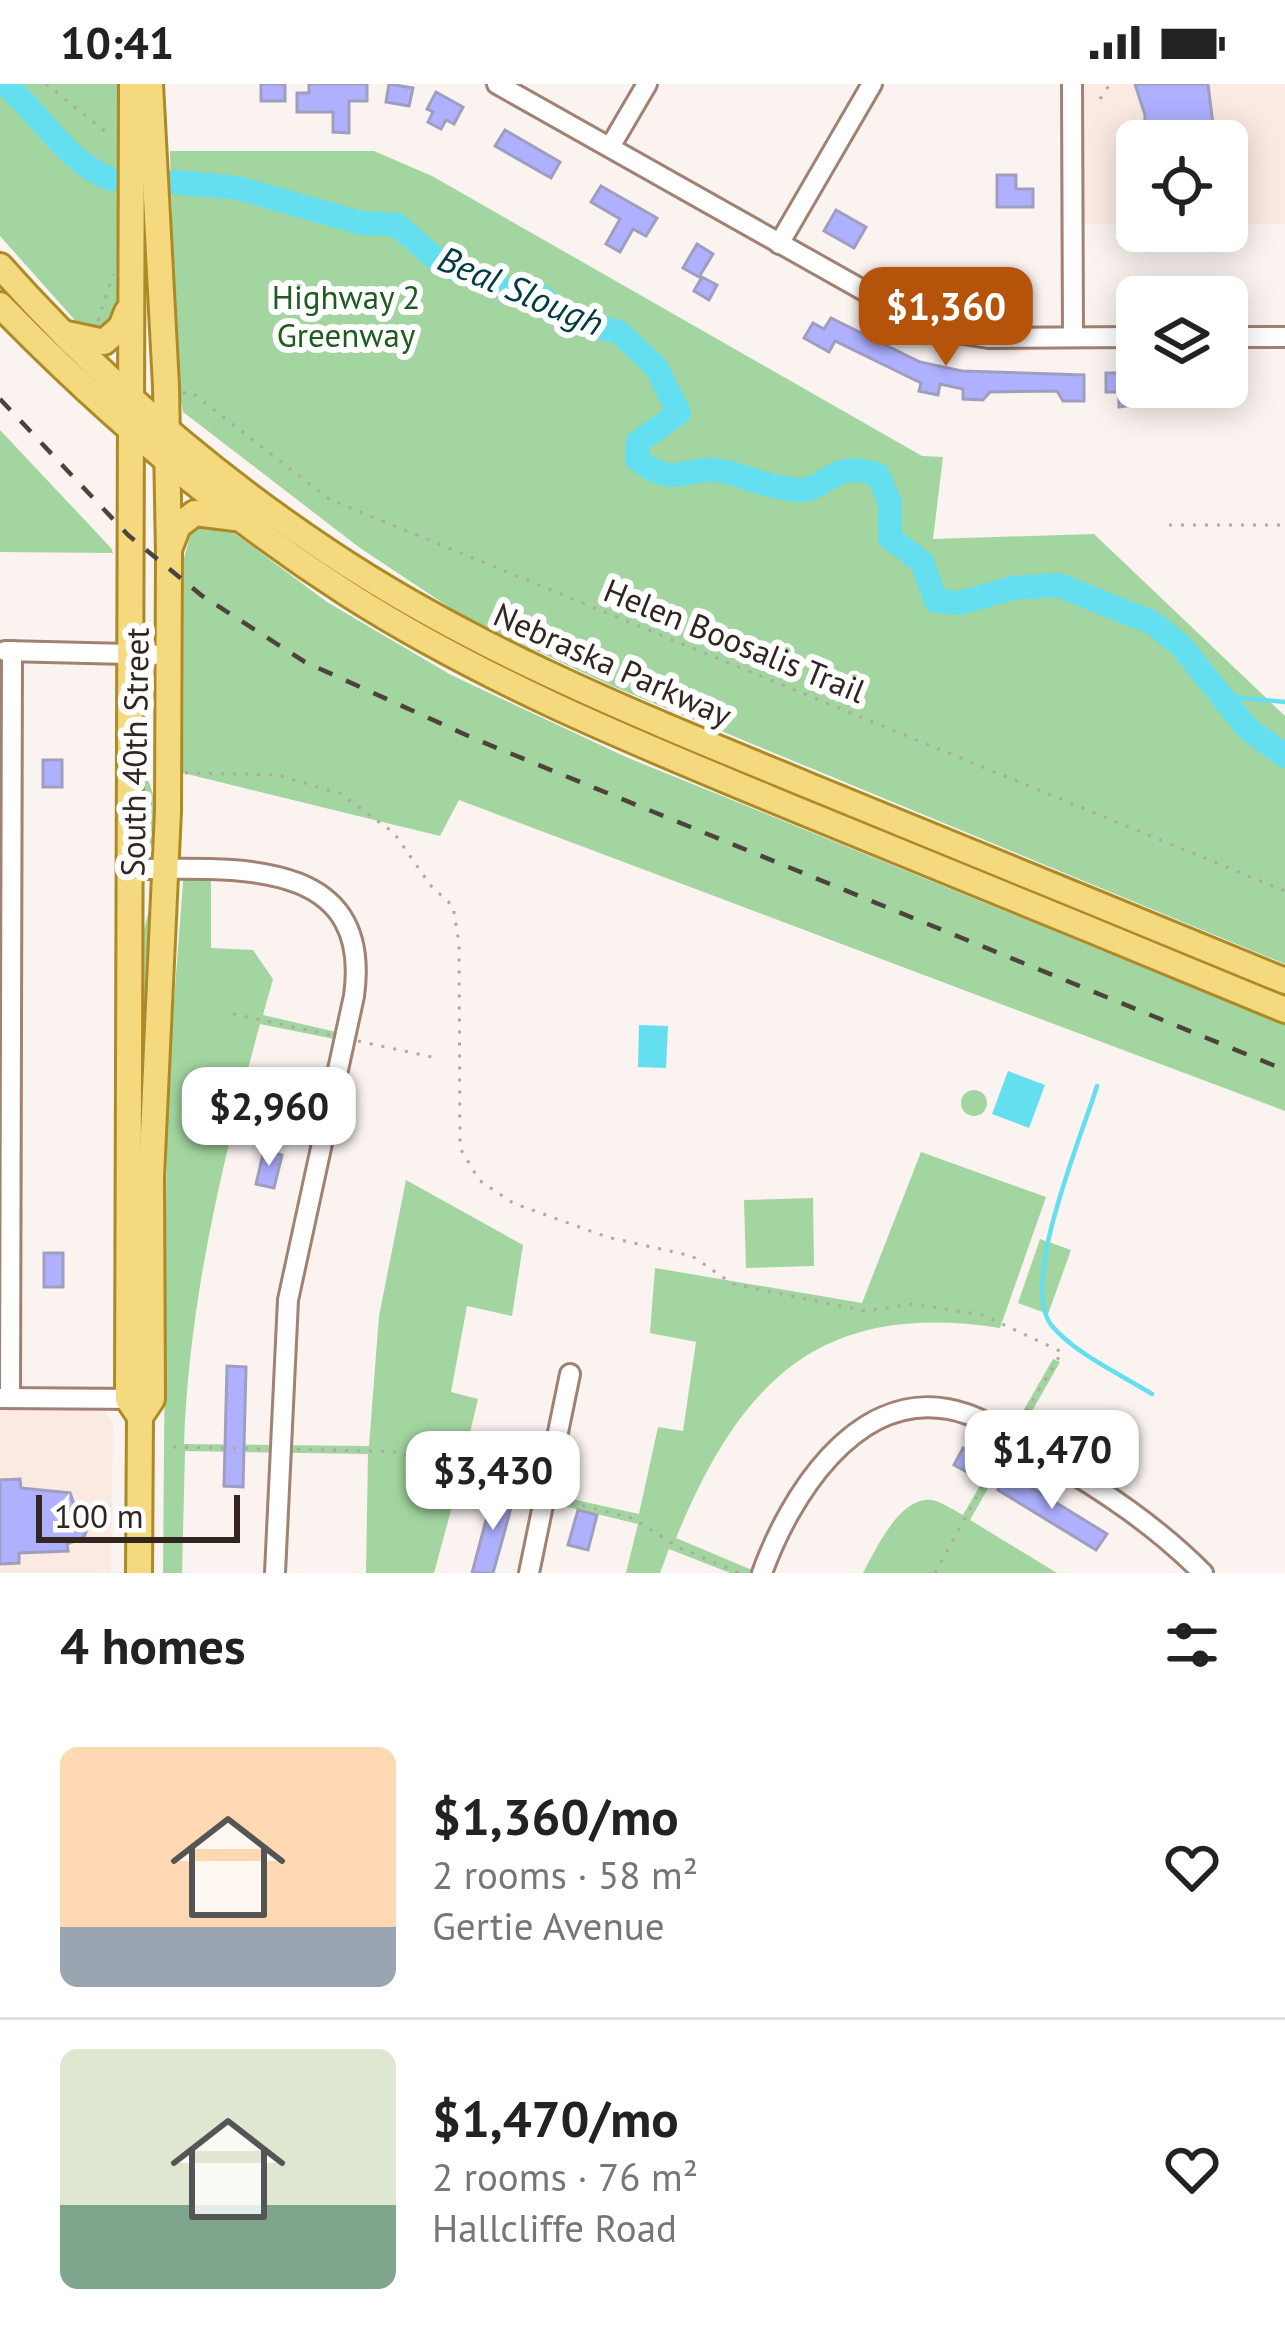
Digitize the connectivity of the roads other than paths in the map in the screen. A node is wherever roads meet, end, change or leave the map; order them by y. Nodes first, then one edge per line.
1 (132, 84) edge
2 (150, 84) edge
3 (497, 84) edge
4 (647, 84) edge
5 (872, 84) edge
6 (1072, 84) edge
7 (610, 147) junction
8 (779, 244) junction
9 (0, 266) edge
10 (0, 304) edge
11 (130, 304) junction
12 (60, 330) junction
13 (1073, 337) junction
14 (1116, 337) edge
15 (1248, 337) edge
16 (1285, 337) edge
17 (129, 397) junction
18 (167, 428) junction
19 (129, 429) junction
20 (168, 461) junction
21 (248, 524) junction
22 (169, 555) junction
23 (6, 651) edge
24 (130, 652) junction
25 (169, 666) junction
26 (128, 869) junction
27 (166, 869) junction
28 (6, 972) edge
29 (1285, 981) edge
30 (1285, 1010) edge
31 (5, 1159) edge
32 (570, 1374) dead end
33 (5, 1398) edge
34 (140, 1405) junction
35 (139, 1573) edge
36 (275, 1573) edge
37 (529, 1573) edge
38 (762, 1573) edge
39 (1202, 1573) edge

1 - 11 main road, South 40th Street
2 - 18 main road, South 40th Street
3 - 7 street
4 - 7 street
5 - 8 street
6 - 13 street
7 - 8 street
8 - 13 street
9 - 12 main road, Nebraska Parkway
10 - 19 main road, Nebraska Parkway
11 - 12 main road
11 - 17 main road, South 40th Street
12 - 17 main road, Nebraska Parkway
13 - 14 street
15 - 16 street
17 - 18 main road, Nebraska Parkway
17 - 19 main road, South 40th Street
18 - 20 main road, South 40th Street
18 - 29 main road, Nebraska Parkway
19 - 20 main road, Nebraska Parkway
19 - 24 main road, South 40th Street
20 - 21 main road, Nebraska Parkway
20 - 22 main road, South 40th Street
21 - 22 main road
21 - 30 main road, Nebraska Parkway
22 - 25 main road, South 40th Street
23 - 24 street
23 - 28 street
24 - 25 street
24 - 26 main road, South 40th Street
25 - 27 main road, South 40th Street
26 - 27 street
26 - 34 main road, South 40th Street
27 - 34 main road, South 40th Street
27 - 36 street
28 - 31 street
31 - 33 street
32 - 37 street
33 - 34 street
34 - 35 main road, South 40th Street
38 - 39 street

